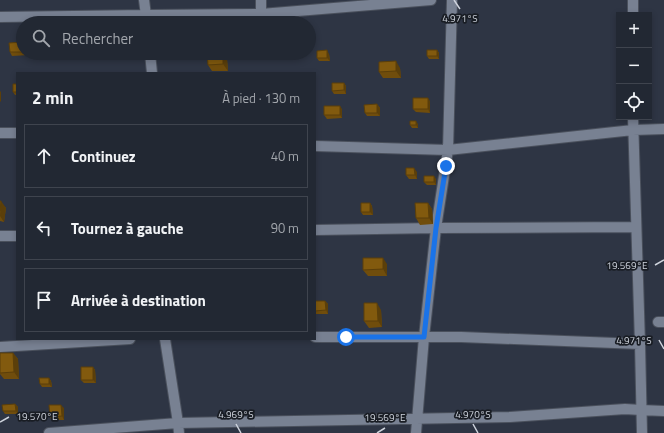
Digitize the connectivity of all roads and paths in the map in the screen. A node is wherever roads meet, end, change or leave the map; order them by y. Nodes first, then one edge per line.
1 (144, 0) edge
2 (261, 0) edge
3 (431, 0) edge
4 (452, 0) edge
5 (633, 0) edge
6 (633, 12) edge
7 (261, 14) junction
8 (147, 16) edge
9 (215, 16) edge
10 (0, 17) edge
11 (16, 17) edge
12 (151, 60) edge
13 (152, 72) edge
14 (633, 120) edge
15 (633, 130) junction
16 (664, 130) edge
17 (0, 132) edge
18 (16, 133) edge
19 (316, 146) edge
20 (448, 150) junction
21 (436, 228) junction
22 (636, 228) junction
23 (316, 230) edge
24 (0, 236) edge
25 (16, 236) edge
26 (316, 337) edge
27 (424, 337) junction
28 (114, 340) edge
29 (165, 340) edge
30 (640, 344) junction
31 (0, 347) edge
32 (641, 410) junction
33 (664, 411) edge
34 (417, 418) junction
35 (179, 428) edge
36 (49, 433) edge
37 (416, 433) edge
38 (642, 433) edge

1 - 8 street
2 - 7 street
3 - 7 street
4 - 20 street
5 - 6 street
7 - 9 street
10 - 11 street
12 - 13 street
14 - 15 street
15 - 16 street
15 - 20 street
15 - 22 street
17 - 18 street
19 - 20 street
20 - 21 street
21 - 22 street
21 - 23 street
21 - 27 street
22 - 30 street
24 - 25 street
26 - 27 street
27 - 30 street
27 - 34 street
28 - 31 street
29 - 35 street
30 - 32 street
32 - 33 street
32 - 34 street
32 - 38 street
34 - 35 street
34 - 37 street
35 - 36 street

